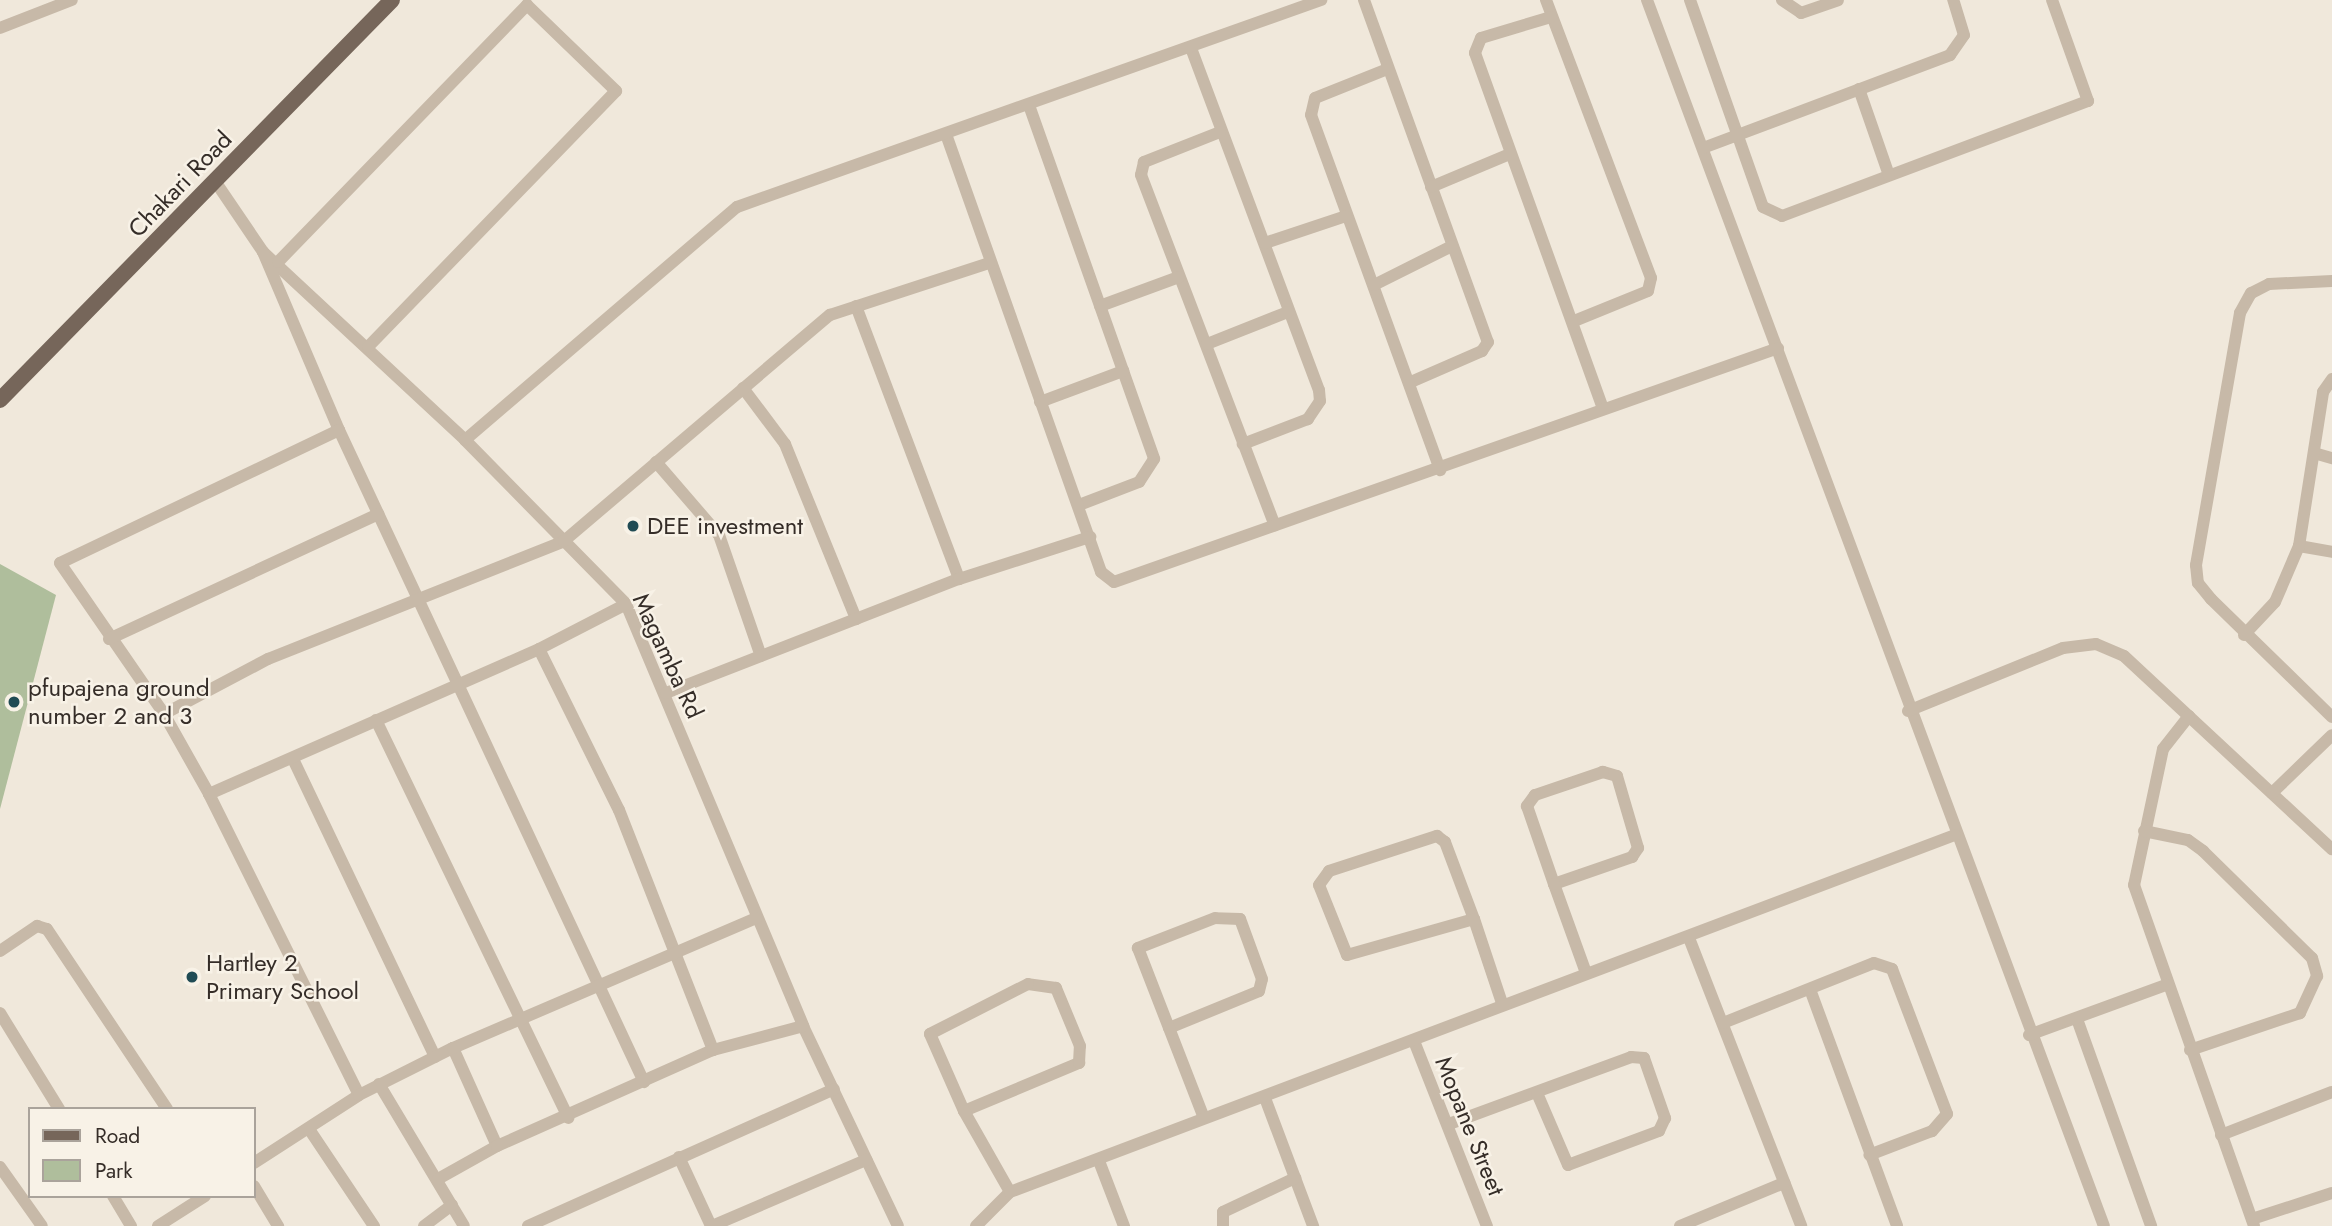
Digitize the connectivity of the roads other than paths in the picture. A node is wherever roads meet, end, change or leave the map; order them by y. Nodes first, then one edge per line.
1 (72, 0) edge
2 (392, 0) edge
3 (1321, 0) edge
4 (1364, 0) edge
5 (1546, 0) edge
6 (1647, 0) edge
7 (1690, 0) edge
8 (1782, 0) edge
9 (1838, 0) edge
10 (1953, 0) edge
11 (2052, 0) edge
12 (1551, 17) junction
13 (0, 28) edge
14 (1191, 48) junction
15 (1385, 70) junction
16 (1859, 89) junction
17 (1030, 108) junction
18 (1220, 132) junction
19 (1738, 135) junction
20 (947, 137) junction
21 (1703, 148) junction
22 (1510, 154) junction
23 (1889, 175) junction
24 (215, 181) junction
25 (1431, 187) junction
26 (1346, 216) junction
27 (1265, 243) junction
28 (1452, 246) junction
29 (263, 252) junction
30 (278, 262) junction
31 (989, 262) junction
32 (1180, 277) junction
33 (2332, 281) edge
34 (1374, 285) junction
35 (856, 306) junction
36 (1100, 306) junction
37 (1288, 312) junction
38 (1574, 321) junction
39 (1207, 344) junction
40 (368, 346) junction
41 (1778, 348) junction
42 (1123, 371) junction
43 (2332, 379) edge
44 (1411, 382) junction
45 (743, 388) junction
46 (0, 400) edge
47 (1040, 402) junction
48 (1602, 408) junction
49 (339, 430) junction
50 (465, 440) junction
51 (1243, 443) junction
52 (2314, 453) junction
53 (2332, 458) edge
54 (656, 462) junction
55 (1440, 470) junction
56 (1079, 505) junction
57 (378, 514) junction
58 (1275, 525) junction
59 (1090, 537) junction
60 (564, 541) junction
61 (2299, 546) junction
62 (2332, 552) edge
63 (959, 579) junction
64 (422, 597) junction
65 (626, 604) junction
66 (856, 619) junction
67 (2244, 635) junction
68 (109, 639) junction
69 (539, 649) junction
70 (761, 656) junction
71 (461, 683) junction
72 (666, 693) junction
73 (1908, 712) junction
74 (164, 714) junction
75 (2189, 716) junction
76 (2332, 717) edge
77 (376, 720) junction
78 (2332, 735) edge
79 (293, 759) junction
80 (2272, 793) junction
81 (209, 794) junction
82 (2144, 831) junction
83 (1955, 835) junction
84 (2332, 849) edge
85 (1554, 884) junction
86 (756, 918) junction
87 (1474, 919) junction
88 (1689, 937) junction
89 (673, 949) junction
90 (0, 951) edge
91 (1586, 973) junction
92 (596, 983) junction
93 (2166, 985) junction
94 (1811, 992) junction
95 (1502, 1003) junction
96 (0, 1013) edge
97 (516, 1017) junction
98 (2077, 1019) junction
99 (1723, 1023) junction
100 (803, 1026) junction
101 (1170, 1028) junction
102 (2029, 1035) junction
103 (1413, 1041) junction
104 (453, 1048) junction
105 (2190, 1050) junction
106 (713, 1051) junction
107 (435, 1057) junction
108 (644, 1082) junction
109 (379, 1084) junction
110 (834, 1089) junction
111 (2332, 1092) edge
112 (1537, 1093) junction
113 (359, 1095) junction
114 (1265, 1098) junction
115 (58, 1107) edge
116 (166, 1107) edge
117 (964, 1111) junction
118 (568, 1118) junction
119 (1204, 1118) junction
120 (1449, 1125) junction
121 (309, 1129) junction
122 (2221, 1135) junction
123 (497, 1146) junction
124 (1869, 1155) junction
125 (679, 1157) junction
126 (866, 1160) junction
127 (1099, 1161) junction
128 (256, 1162) edge
129 (0, 1167) edge
130 (1295, 1178) junction
131 (438, 1180) junction
132 (1784, 1183) junction
133 (256, 1189) edge
134 (1010, 1192) junction
135 (2332, 1193) edge
136 (114, 1198) edge
137 (202, 1198) edge
138 (452, 1205) junction
139 (178, 1215) junction
140 (2253, 1222) edge
141 (42, 1226) edge
142 (131, 1226) edge
143 (158, 1226) edge
144 (186, 1226) edge
145 (278, 1226) edge
146 (374, 1226) edge
147 (424, 1226) edge
148 (464, 1226) edge
149 (528, 1226) edge
150 (712, 1226) edge
151 (898, 1226) edge
152 (976, 1226) edge
153 (1124, 1226) edge
154 (1223, 1226) edge
155 (1313, 1226) edge
156 (1487, 1226) edge
157 (1680, 1226) edge
158 (1801, 1226) edge
159 (1897, 1226) edge
160 (2104, 1226) edge
161 (2151, 1226) edge

1 - 13 street
2 - 24 main road, Chakari Road
3 - 14 street
4 - 15 street
5 - 12 street
6 - 21 street
7 - 19 street
8 - 9 street
10 - 16 street
11 - 23 street
12 - 22 street
12 - 38 street
14 - 17 street
14 - 18 street
15 - 25 street
15 - 26 street
16 - 19 street
16 - 23 street
17 - 20 street
17 - 36 street
18 - 27 street
18 - 32 street
19 - 21 street
19 - 23 street
20 - 31 street
20 - 50 street
21 - 41 street
22 - 25 street
22 - 38 street
24 - 29 street, Magamba Rd
24 - 46 main road, Chakari Road
25 - 28 street
26 - 27 street
26 - 34 street
27 - 37 street
28 - 34 street
28 - 44 street
29 - 30 street, Magamba Rd
29 - 49 street
30 - 40 street, Magamba Rd
30 - 40 street
31 - 35 street
31 - 47 street
32 - 36 street
32 - 39 street
33 - 67 street
34 - 44 street
35 - 45 street
35 - 63 street
36 - 42 street
37 - 39 street
37 - 51 street
38 - 48 street
39 - 51 street
40 - 50 street, Magamba Rd
41 - 48 street
41 - 73 street
42 - 47 street
42 - 56 street
43 - 52 street
44 - 55 street
45 - 54 street
45 - 66 street
47 - 56 street
48 - 55 street
49 - 57 street
49 - 68 street
50 - 60 street, Magamba Rd
51 - 58 street
52 - 53 street
52 - 61 street
54 - 60 street
54 - 70 street
55 - 58 street
56 - 59 street
57 - 64 street
57 - 68 street
58 - 59 street
59 - 63 street
60 - 64 street
60 - 65 street, Magamba Rd
61 - 62 street
61 - 67 street
63 - 66 street
64 - 71 street
64 - 74 street
65 - 69 street
65 - 72 street, Magamba Rd
66 - 70 street
67 - 76 street
68 - 74 street
69 - 71 street
69 - 89 street
70 - 72 street
71 - 77 street
71 - 92 street
72 - 86 street, Magamba Rd
73 - 75 street
73 - 83 street
74 - 81 street
75 - 80 street
75 - 82 street
77 - 79 street
77 - 97 street
78 - 80 street
79 - 81 street
79 - 107 street
80 - 84 street
81 - 113 street
82 - 93 street
82 - 105 street
83 - 88 street
83 - 102 street
85 - 85 street
85 - 91 street
86 - 89 street
86 - 100 street, Magamba Rd
87 - 87 street
87 - 95 street
88 - 91 street
88 - 99 street
89 - 92 street
89 - 106 street
90 - 116 street
91 - 95 street
92 - 97 street
92 - 108 street
93 - 98 street
93 - 105 street
94 - 99 street
94 - 124 street
94 - 124 street
95 - 103 street
96 - 115 street
97 - 104 street
97 - 118 street
98 - 102 street
98 - 161 street
99 - 132 street
100 - 106 street
100 - 110 street, Magamba Rd
101 - 101 street
101 - 119 street
102 - 160 street
103 - 114 street
103 - 120 street, Mopane Street
104 - 107 street
104 - 123 street
105 - 122 street
106 - 108 street
107 - 109 street
108 - 118 street
109 - 113 street
109 - 131 street
110 - 125 street
110 - 126 street, Magamba Rd
111 - 122 street
112 - 112 street
112 - 120 street
113 - 121 street
114 - 119 street
114 - 130 street
117 - 117 street
117 - 134 street
118 - 123 street
119 - 127 street
120 - 156 street, Mopane Street
121 - 128 street
121 - 146 street
122 - 140 street
123 - 131 street
124 - 159 street
125 - 149 street
125 - 150 street
126 - 150 street
126 - 151 street, Magamba Rd
127 - 134 street
127 - 153 street
129 - 141 street
130 - 154 street
130 - 155 street
131 - 138 street
132 - 157 street
132 - 158 street
133 - 145 street
134 - 152 street
135 - 140 street
136 - 142 street
137 - 139 street
138 - 147 street
138 - 148 street
139 - 143 street
139 - 144 street

